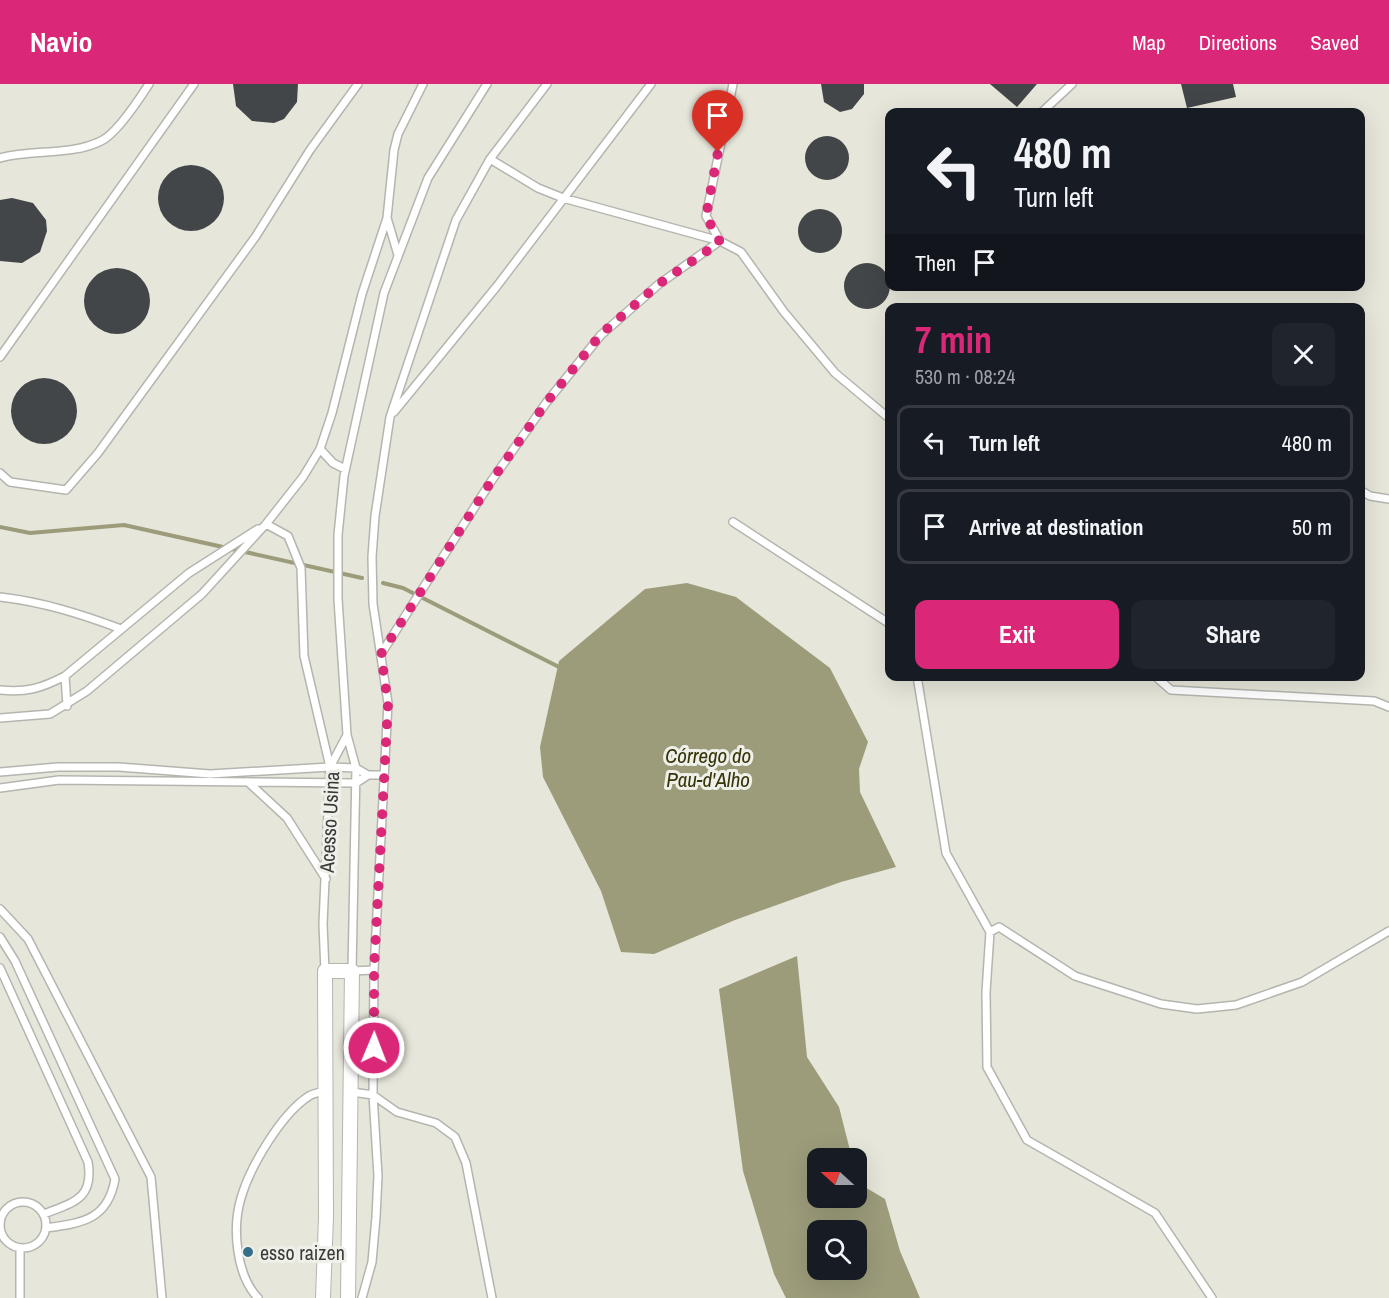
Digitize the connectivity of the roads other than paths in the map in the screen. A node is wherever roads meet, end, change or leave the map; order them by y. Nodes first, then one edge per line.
1 (149, 84) edge
2 (194, 84) edge
3 (358, 84) edge
4 (423, 84) edge
5 (488, 84) edge
6 (547, 84) edge
7 (651, 84) edge
8 (734, 84) edge
9 (1072, 84) edge
10 (1046, 108) edge
11 (0, 158) edge
12 (490, 159) junction
13 (563, 198) junction
14 (387, 218) junction
15 (720, 242) junction
16 (398, 255) junction
17 (0, 357) edge
18 (885, 415) edge
19 (390, 417) junction
20 (320, 449) junction
21 (345, 469) junction
22 (0, 473) edge
23 (1365, 493) edge
24 (1389, 499) edge
25 (734, 522) dead end
26 (266, 524) junction
27 (0, 597) edge
28 (885, 621) edge
29 (121, 629) junction
30 (381, 654) junction
31 (65, 676) junction
32 (918, 681) edge
33 (1161, 681) edge
34 (0, 690) edge
35 (67, 706) junction
36 (1389, 707) edge
37 (0, 718) edge
38 (347, 735) junction
39 (330, 767) junction
40 (356, 768) junction
41 (0, 772) edge
42 (248, 772) junction
43 (368, 775) junction
44 (382, 775) junction
45 (248, 783) junction
46 (356, 783) junction
47 (329, 784) junction
48 (0, 788) edge
49 (326, 879) junction
50 (0, 909) edge
51 (1389, 931) edge
52 (990, 932) junction
53 (0, 937) edge
54 (0, 968) edge
55 (374, 970) junction
56 (325, 971) junction
57 (352, 971) junction
58 (327, 1091) junction
59 (352, 1092) junction
60 (373, 1095) junction
61 (44, 1214) junction
62 (0, 1221) edge
63 (46, 1228) junction
64 (3, 1241) edge
65 (20, 1248) junction
66 (20, 1298) edge
67 (162, 1298) edge
68 (258, 1298) edge
69 (323, 1298) edge
70 (348, 1298) edge
71 (362, 1298) edge
72 (492, 1298) edge
73 (1212, 1298) edge

1 - 11 lane
2 - 17 lane
3 - 22 lane
4 - 14 lane
5 - 16 lane
6 - 12 lane
7 - 13 lane
8 - 15 lane
9 - 10 lane
12 - 13 lane
12 - 19 lane
13 - 15 lane
13 - 19 lane
14 - 16 lane
14 - 20 lane
15 - 18 lane
15 - 30 lane
16 - 21 lane
19 - 30 lane
20 - 21 lane
20 - 26 lane
21 - 38 lane
23 - 24 lane
25 - 28 lane
26 - 29 lane
26 - 35 lane
26 - 39 lane
27 - 29 lane
29 - 31 lane
30 - 44 lane
31 - 34 lane
31 - 35 lane
32 - 52 lane
33 - 36 lane
35 - 37 lane
38 - 39 lane, Acesso Usina
38 - 40 lane, Acesso Usina
39 - 40 lane
39 - 42 lane
39 - 47 lane, Acesso Usina
40 - 43 lane
40 - 46 lane, Acesso Usina
41 - 42 lane
42 - 45 lane
43 - 44 lane
43 - 46 lane
44 - 55 lane
45 - 47 lane
45 - 48 lane
45 - 49 lane
46 - 47 lane
46 - 57 lane, Acesso Usina
47 - 49 lane, Acesso Usina
49 - 56 lane, Acesso Usina
50 - 67 lane
51 - 52 lane
52 - 73 lane
53 - 63 lane
54 - 61 lane
55 - 57 lane
55 - 60 lane
56 - 57 street
56 - 58 street, Acesso Usina
57 - 59 street, Acesso Usina
58 - 59 street
58 - 68 lane
58 - 69 street, Acesso Usina
59 - 60 lane
59 - 70 street, Acesso Usina
60 - 71 lane
60 - 72 lane
61 - 62 lane
61 - 63 lane
62 - 64 lane
63 - 65 lane
64 - 65 lane
65 - 66 lane

